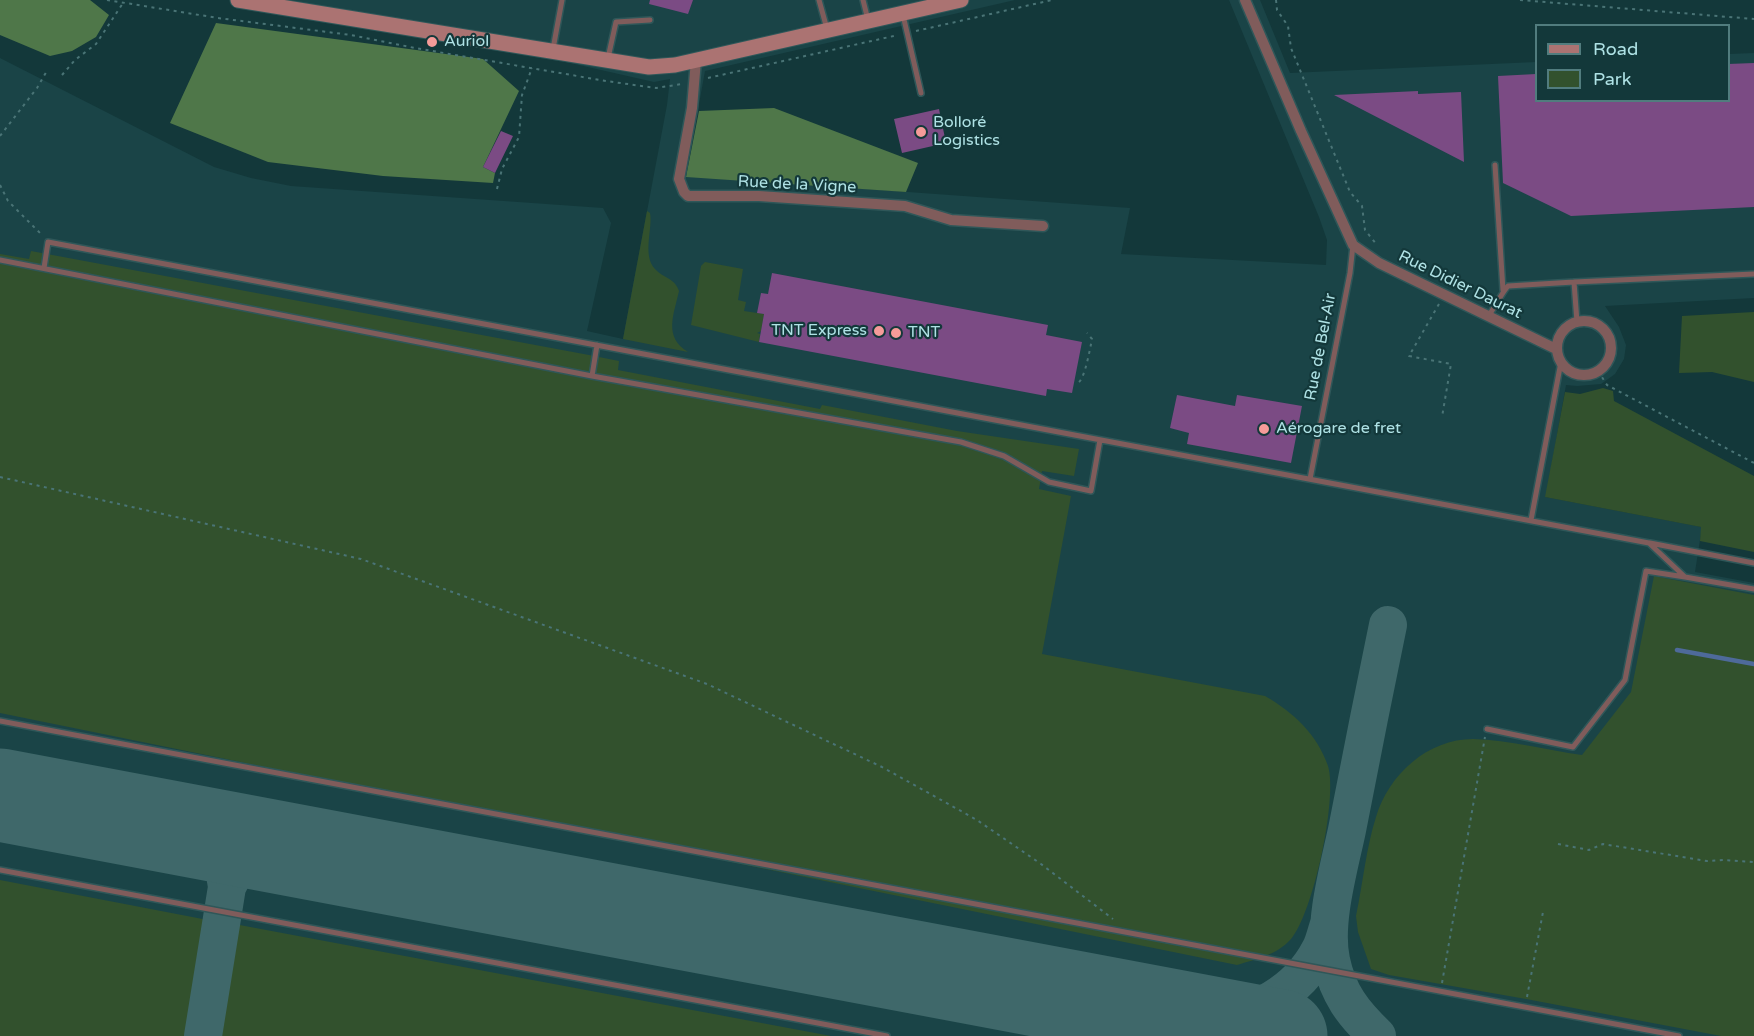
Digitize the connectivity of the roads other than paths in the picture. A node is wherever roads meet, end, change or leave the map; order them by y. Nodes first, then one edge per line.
1 (238, 0) edge
2 (562, 0) edge
3 (819, 0) edge
4 (863, 0) edge
5 (961, 0) edge
6 (1245, 0) edge
7 (307, 6) edge
8 (903, 13) junction
9 (650, 21) dead end
10 (868, 21) junction
11 (828, 31) junction
12 (552, 51) junction
13 (608, 60) junction
14 (696, 60) junction
15 (921, 93) dead end
16 (1495, 165) dead end
17 (1043, 226) dead end
18 (1353, 245) junction
19 (0, 260) edge
20 (44, 268) junction
21 (1754, 274) edge
22 (1574, 282) junction
23 (1503, 290) junction
24 (1489, 315) junction
25 (1577, 322) junction
26 (597, 345) junction
27 (1556, 349) junction
28 (1561, 362) junction
29 (592, 376) junction
30 (1100, 440) junction
31 (1310, 479) junction
32 (1531, 520) junction
33 (1649, 543) junction
34 (1754, 564) edge
35 (1685, 577) junction
36 (1754, 589) edge
37 (0, 721) edge
38 (1487, 729) road end
39 (0, 870) edge
40 (887, 1036) edge
41 (1679, 1036) edge

1 - 7 street
2 - 12 lane
3 - 11 lane
4 - 10 lane
5 - 8 street
6 - 18 street
7 - 12 street
8 - 10 street
8 - 15 lane
9 - 13 lane
10 - 11 street
11 - 14 street
12 - 13 street
13 - 14 street
14 - 17 street, Rue de la Vigne
16 - 23 lane
18 - 24 street, Rue Didier Daurat
18 - 31 lane, Rue de Bel-Air
19 - 20 lane
20 - 26 lane
20 - 29 lane
21 - 22 lane
22 - 23 lane
22 - 25 lane
23 - 24 lane
24 - 27 street, Rue Didier Daurat
25 - 27 street
25 - 28 street
26 - 29 lane
26 - 30 lane
27 - 28 street
28 - 32 lane
29 - 30 lane
30 - 31 lane
31 - 32 lane
32 - 33 lane
33 - 34 lane
33 - 35 lane
35 - 36 lane
35 - 38 lane
37 - 41 lane
39 - 40 lane

